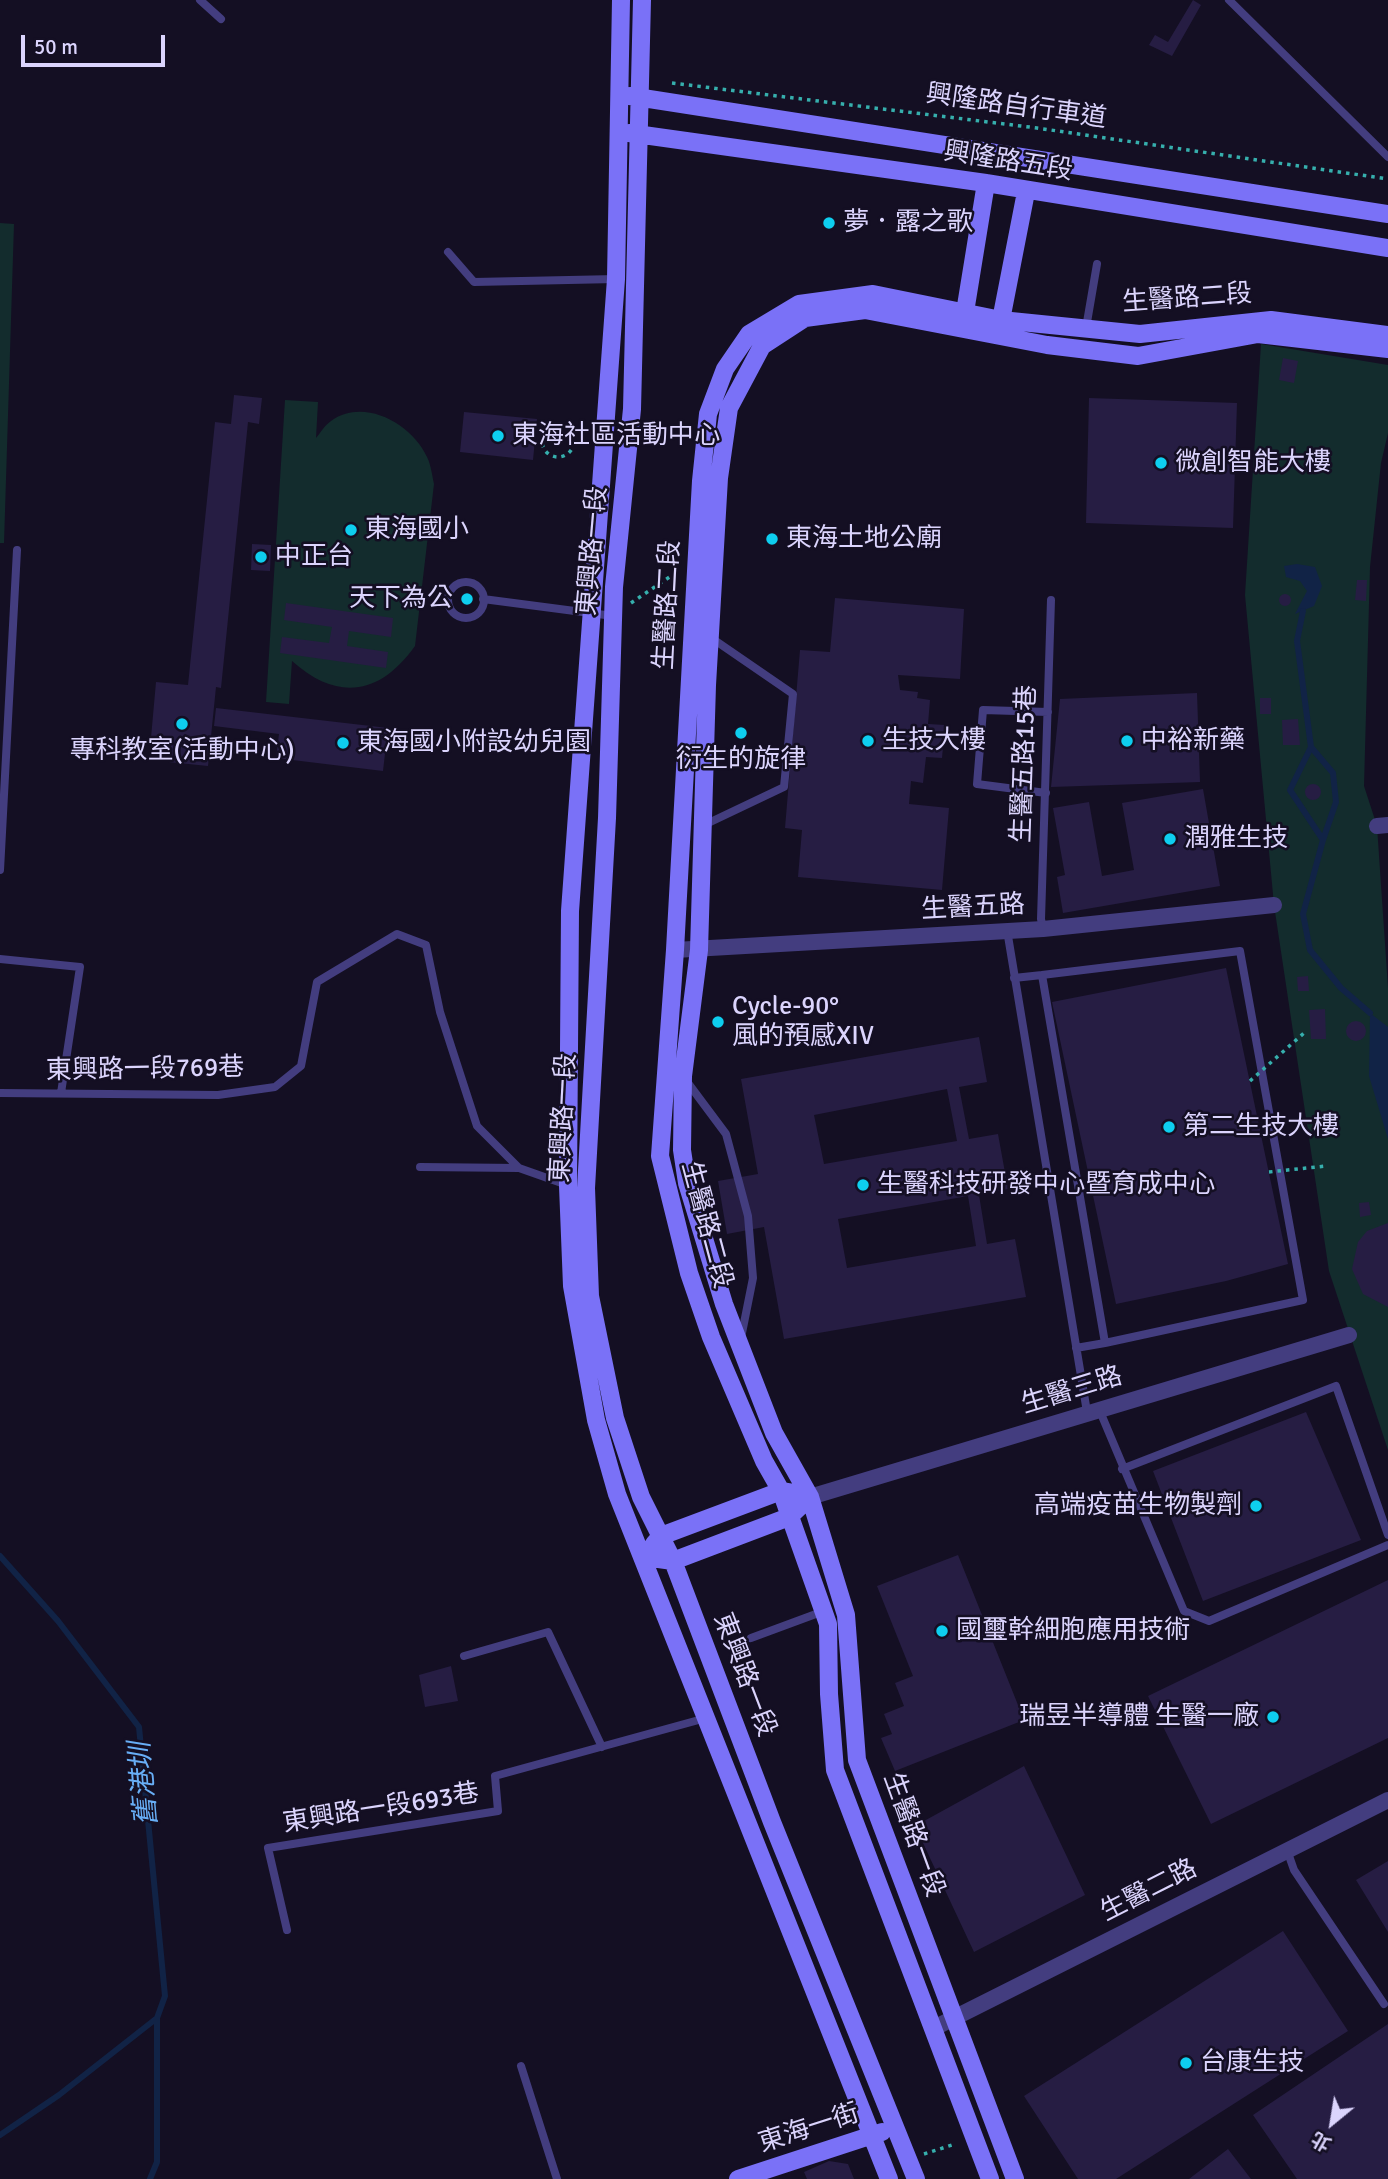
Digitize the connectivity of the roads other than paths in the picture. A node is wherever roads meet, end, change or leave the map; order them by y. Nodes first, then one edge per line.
1 (200, 0) edge
2 (621, 0) edge
3 (642, 0) edge
4 (1229, 0) edge
5 (220, 19) dead end
6 (619, 95) junction
7 (641, 96) junction
8 (618, 132) junction
9 (639, 134) junction
10 (1388, 158) edge
11 (985, 183) junction
12 (1026, 192) junction
13 (1388, 214) edge
14 (1388, 247) edge
15 (448, 251) dead end
16 (1097, 264) dead end
17 (616, 279) junction
18 (965, 312) junction
19 (1001, 320) junction
20 (1086, 328) junction
21 (979, 333) junction
22 (1388, 335) edge
23 (1388, 349) edge
24 (16, 550) dead end
25 (484, 599) junction
26 (1051, 600) dead end
27 (590, 613) junction
28 (613, 615) junction
29 (710, 637) junction
30 (1048, 712) junction
31 (1046, 793) junction
32 (702, 826) junction
33 (0, 870) edge
34 (1274, 905) dead end
35 (1043, 929) junction
36 (1007, 930) junction
37 (675, 950) junction
38 (699, 950) junction
39 (0, 959) edge
40 (1042, 975) junction
41 (1014, 978) junction
42 (683, 1076) junction
43 (0, 1093) edge
44 (61, 1093) junction
45 (420, 1167) dead end
46 (519, 1168) junction
47 (568, 1186) junction
48 (586, 1188) junction
49 (1349, 1335) dead end
50 (1105, 1343) junction
51 (739, 1345) junction
52 (1076, 1348) junction
53 (1093, 1411) junction
54 (1122, 1469) junction
55 (781, 1491) junction
56 (810, 1497) junction
57 (789, 1517) junction
58 (1388, 1535) edge
59 (661, 1536) junction
60 (1388, 1545) edge
61 (643, 1557) junction
62 (673, 1561) junction
63 (824, 1611) junction
64 (751, 1638) dead end
65 (464, 1656) dead end
66 (707, 1718) junction
67 (602, 1747) junction
68 (1388, 1800) edge
69 (1287, 1850) junction
70 (287, 1930) dead end
71 (1384, 2004) dead end
72 (953, 2017) junction
73 (934, 2028) junction
74 (521, 2066) dead end
75 (894, 2125) junction
76 (872, 2137) junction
77 (557, 2179) edge
78 (738, 2179) edge
79 (889, 2179) edge
80 (916, 2179) edge
81 (990, 2179) edge
82 (1015, 2179) edge

1 - 5 lane
2 - 6 street, 東興路一段
3 - 7 street, 東興路一段
4 - 10 lane
6 - 7 street, 興隆路五段
6 - 8 street, 東興路一段
7 - 9 street, 東興路一段
7 - 13 street, 興隆路五段
8 - 9 street, 興隆路五段
8 - 17 street, 東興路一段
9 - 11 street, 興隆路五段
9 - 28 street, 東興路一段
11 - 12 street, 興隆路五段
11 - 18 street
12 - 14 street, 興隆路五段
12 - 19 street
15 - 17 lane
16 - 20 lane
17 - 27 street, 東興路一段
18 - 19 street, 生醫路二段
18 - 21 street
18 - 37 street, 生醫路二段
19 - 20 street, 生醫路二段
19 - 21 street
20 - 22 street, 生醫路二段
21 - 23 street, 生醫路二段
21 - 29 street, 生醫路二段
24 - 33 lane
25 - 25 lane
25 - 27 lane
26 - 30 lane, 生醫五路15巷
27 - 28 lane
27 - 47 street, 東興路一段
28 - 48 street, 東興路一段
29 - 32 street, 生醫路二段
29 - 32 lane
30 - 31 lane, 生醫五路15巷
30 - 31 lane
31 - 35 lane, 生醫五路15巷
32 - 38 street, 生醫路二段
34 - 35 street, 生醫五路
35 - 36 street, 生醫五路
36 - 38 street, 生醫五路
36 - 41 lane
37 - 38 street, 生醫五路
37 - 55 street, 生醫路二段
38 - 42 street, 生醫路二段
39 - 44 lane
40 - 41 lane
40 - 50 lane
40 - 50 lane
41 - 52 lane
42 - 51 street, 生醫路二段
42 - 51 lane
43 - 44 lane, 東興路一段769巷
44 - 46 lane, 東興路一段769巷
45 - 46 lane
46 - 47 lane, 東興路一段769巷
47 - 48 lane, 東興路一段769巷
47 - 61 street, 東興路一段
48 - 59 street, 東興路一段
49 - 53 street, 生醫三路
50 - 52 lane
51 - 56 street, 生醫路二段
52 - 53 lane
53 - 54 lane
53 - 56 street, 生醫三路
54 - 58 lane
54 - 60 lane
55 - 56 street
55 - 57 street, 生醫路二段
55 - 59 street
56 - 57 street
56 - 72 street, 生醫路一段
57 - 62 street
57 - 63 street, 生醫路一段
59 - 61 street
59 - 62 street, 東興路一段
61 - 62 street
61 - 66 street, 東興路一段
62 - 75 street, 東興路一段
63 - 64 lane
63 - 73 street, 生醫路一段
65 - 67 lane
66 - 67 lane, 東興路一段693巷
66 - 76 street, 東興路一段
67 - 70 lane, 東興路一段693巷
68 - 69 street, 生醫二路
69 - 71 lane
69 - 72 street, 生醫二路
72 - 73 street, 生醫二路
72 - 82 street, 生醫路一段
73 - 81 street, 生醫路一段
74 - 77 lane
75 - 76 street, 東海一街
75 - 80 street, 東興路一段
76 - 78 street, 東海一街
76 - 79 street, 東興路一段

